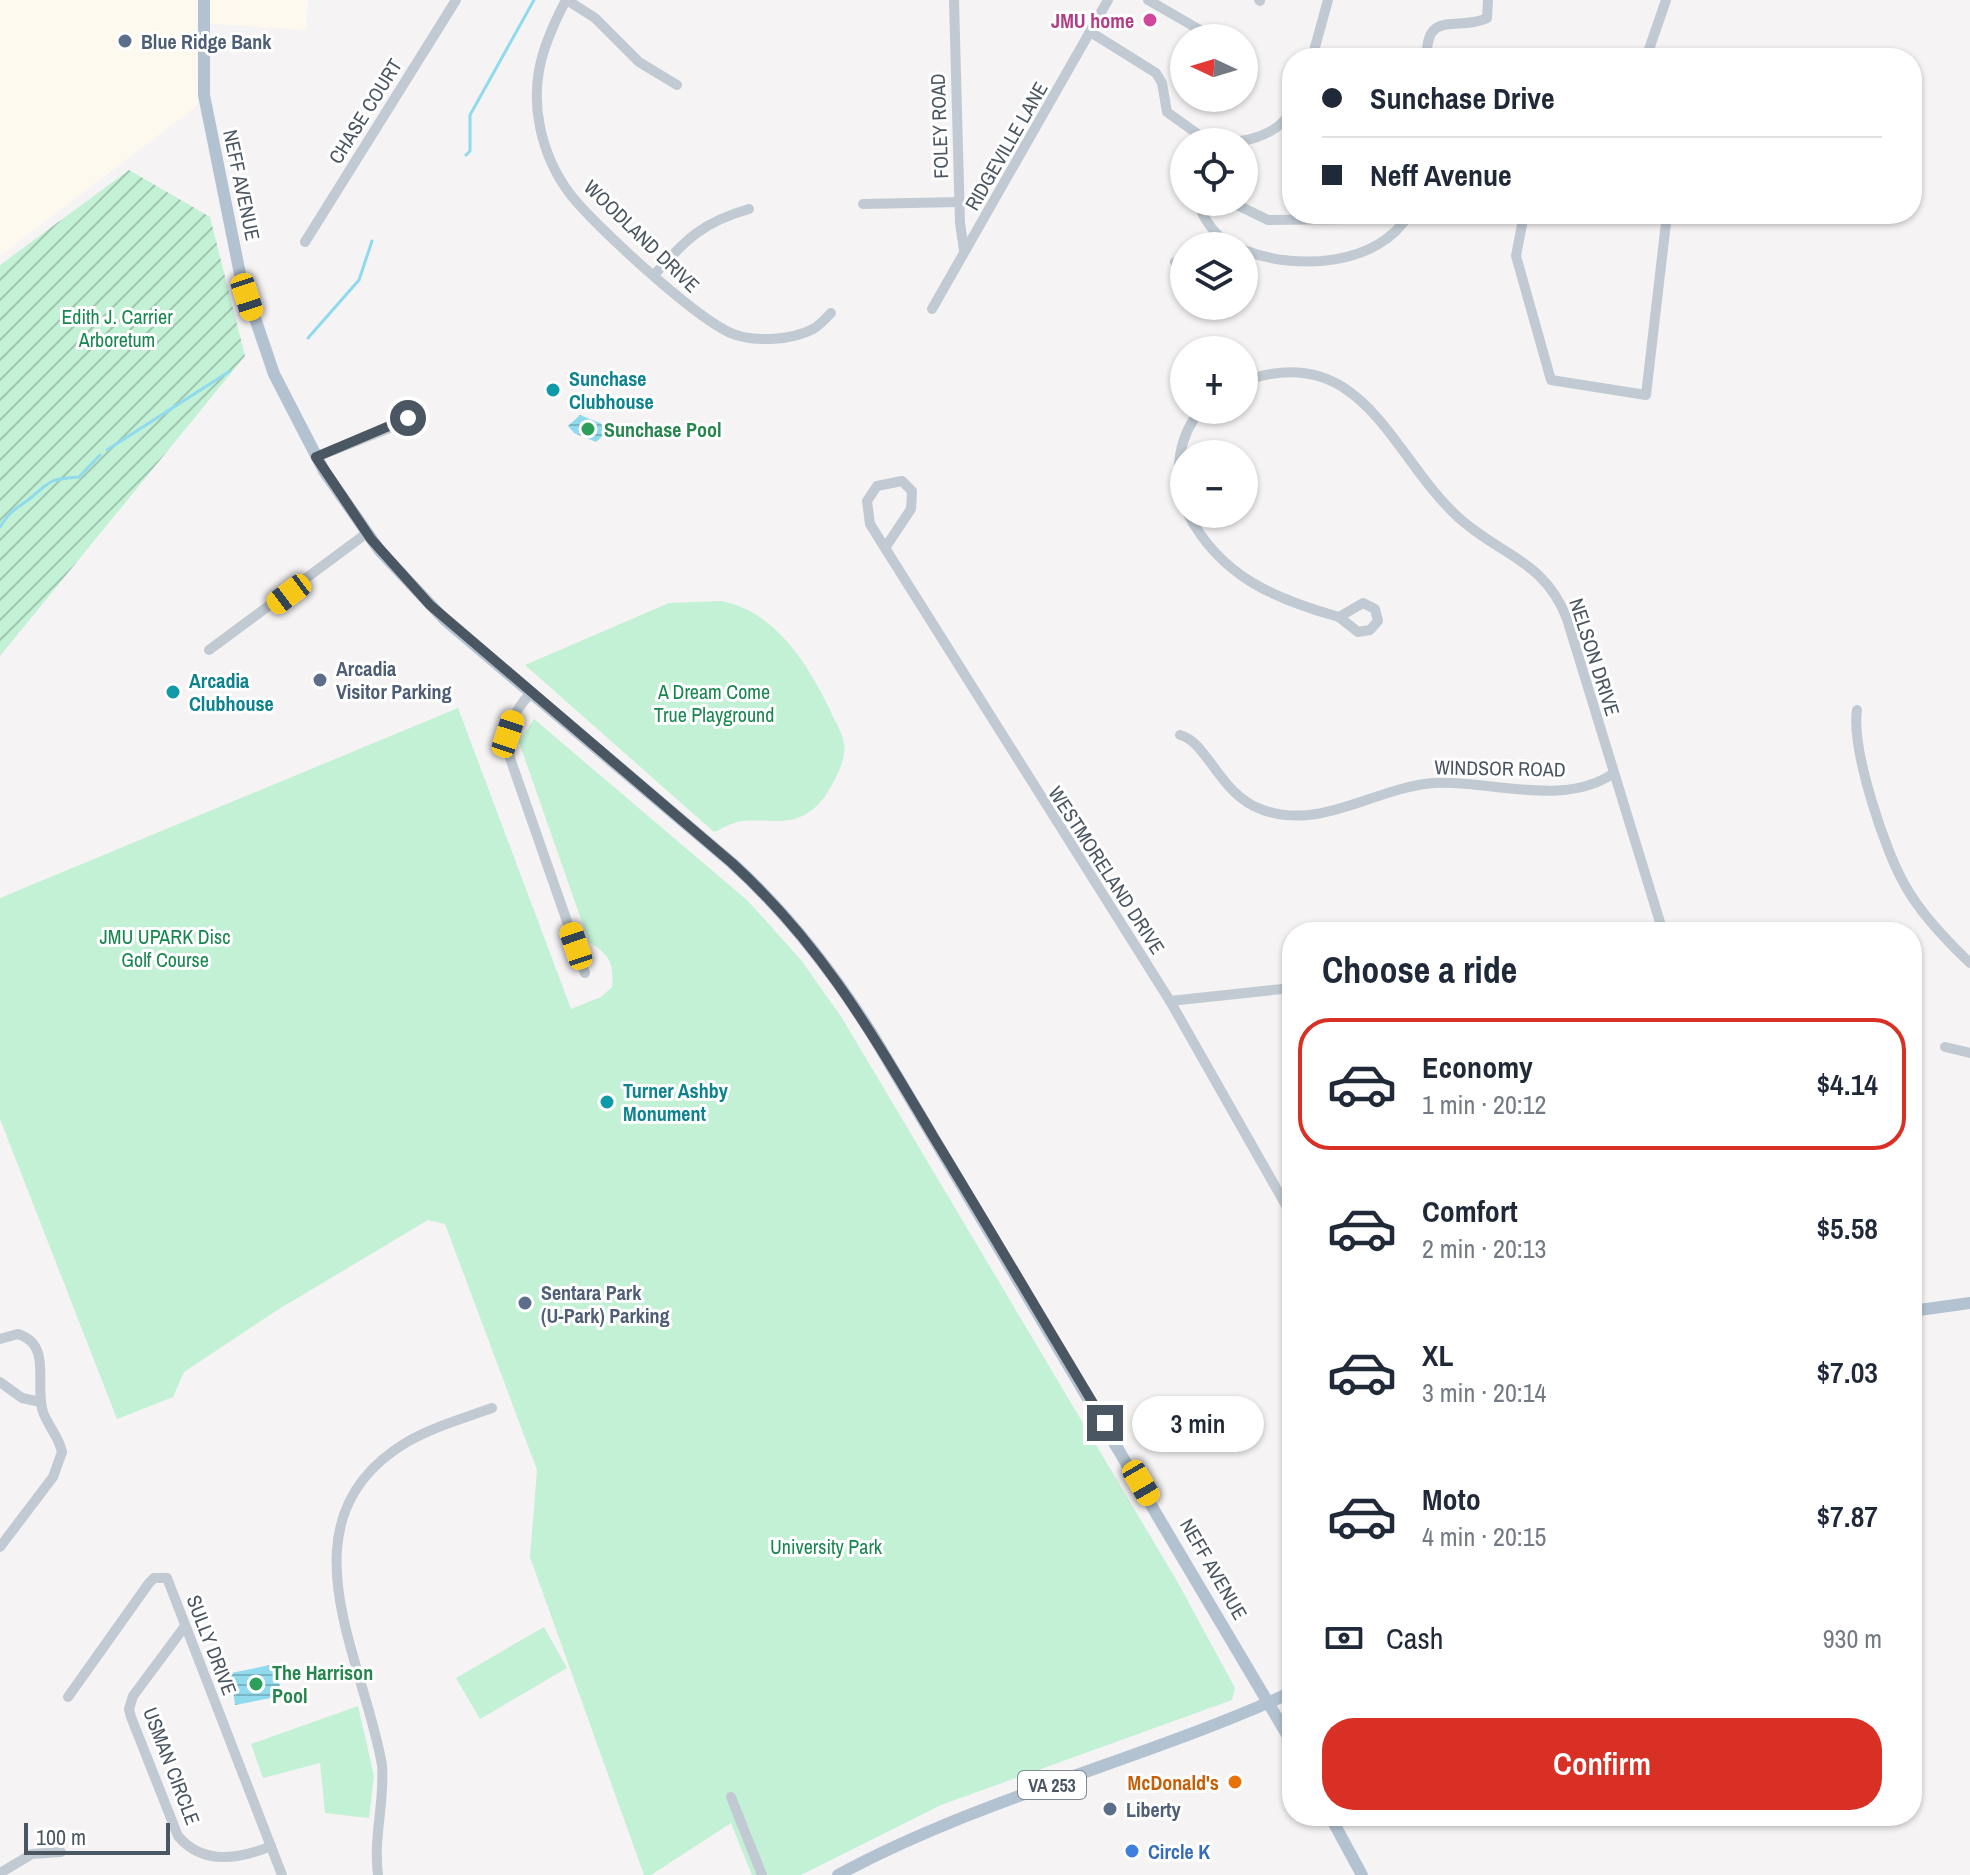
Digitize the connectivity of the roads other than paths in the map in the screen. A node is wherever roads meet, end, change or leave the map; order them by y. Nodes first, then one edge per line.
1 (204, 0) edge
2 (456, 0) edge
3 (566, 0) edge
4 (954, 0) edge
5 (1108, 0) edge
6 (1148, 0) edge
7 (1328, 0) edge
8 (1488, 0) edge
9 (1666, 0) edge
10 (1190, 24) edge
11 (1092, 33) junction
12 (1315, 48) edge
13 (1427, 48) edge
14 (1649, 48) edge
15 (677, 85) dead end
16 (1282, 122) edge
17 (1187, 128) edge
18 (1258, 135) edge
19 (959, 202) junction
20 (863, 204) dead end
21 (749, 209) dead end
22 (1258, 215) edge
23 (1203, 216) edge
24 (1282, 220) edge
25 (1403, 224) edge
26 (1522, 224) edge
27 (1666, 224) edge
28 (1216, 232) edge
29 (305, 242) dead end
30 (964, 250) junction
31 (1258, 256) edge
32 (655, 274) junction
33 (932, 309) dead end
34 (831, 313) dead end
35 (1258, 379) edge
36 (420, 416) dead end
37 (316, 457) junction
38 (1197, 528) edge
39 (367, 533) junction
40 (885, 548) junction
41 (1339, 617) dead end
42 (209, 650) dead end
43 (530, 694) junction
44 (1857, 710) dead end
45 (1180, 735) dead end
46 (1614, 773) junction
47 (1660, 922) edge
48 (1970, 963) edge
49 (585, 973) dead end
50 (1282, 989) edge
51 (1170, 1001) junction
52 (1945, 1047) dead end
53 (1970, 1053) edge
54 (1282, 1198) edge
55 (1970, 1303) edge
56 (1922, 1310) edge
57 (0, 1339) edge
58 (0, 1382) edge
59 (41, 1402) junction
60 (492, 1408) dead end
61 (0, 1547) edge
62 (185, 1626) junction
63 (1282, 1696) edge
64 (68, 1697) dead end
65 (1269, 1702) junction
66 (1282, 1725) edge
67 (731, 1797) dead end
68 (1335, 1826) edge
69 (271, 1846) junction
70 (61, 1852) dead end
71 (0, 1873) edge
72 (282, 1875) edge
73 (378, 1875) edge
74 (762, 1875) edge
75 (838, 1875) edge
76 (1362, 1875) edge

1 - 37 main road, NEFF AVENUE
2 - 29 street, CHASE COURT
3 - 15 street
3 - 32 street, WOODLAND DRIVE
4 - 19 street, FOLEY ROAD
5 - 11 street, RIDGEVILLE LANE
6 - 10 street
7 - 12 street
8 - 13 street
9 - 14 street
11 - 17 street
11 - 30 street, RIDGEVILLE LANE
16 - 18 street
19 - 20 street
19 - 30 street, FOLEY ROAD
21 - 32 street
22 - 24 street
23 - 28 street
25 - 31 street
26 - 27 street
30 - 33 street, RIDGEVILLE LANE
32 - 34 street, WOODLAND DRIVE
35 - 46 street, NELSON DRIVE
36 - 37 street
37 - 39 main road, NEFF AVENUE
38 - 41 street
39 - 42 street
39 - 43 main road, NEFF AVENUE
40 - 40 street, WESTMORELAND DRIVE
40 - 51 street, WESTMORELAND DRIVE
43 - 49 street
43 - 65 main road, NEFF AVENUE
44 - 48 street
45 - 46 street, WINDSOR ROAD
46 - 47 street, NELSON DRIVE
50 - 51 street
51 - 54 street, WESTMORELAND DRIVE
52 - 53 street
55 - 56 main road
57 - 59 street
58 - 59 street
59 - 61 street
60 - 73 street
62 - 64 street, SULLY DRIVE
62 - 69 street, SULLY DRIVE
62 - 69 street, USMAN CIRCLE
63 - 65 main road, VA 253
65 - 66 main road, NEFF AVENUE
65 - 75 main road, VA 253
67 - 74 street
68 - 76 main road
69 - 72 street, SULLY DRIVE
70 - 71 street

